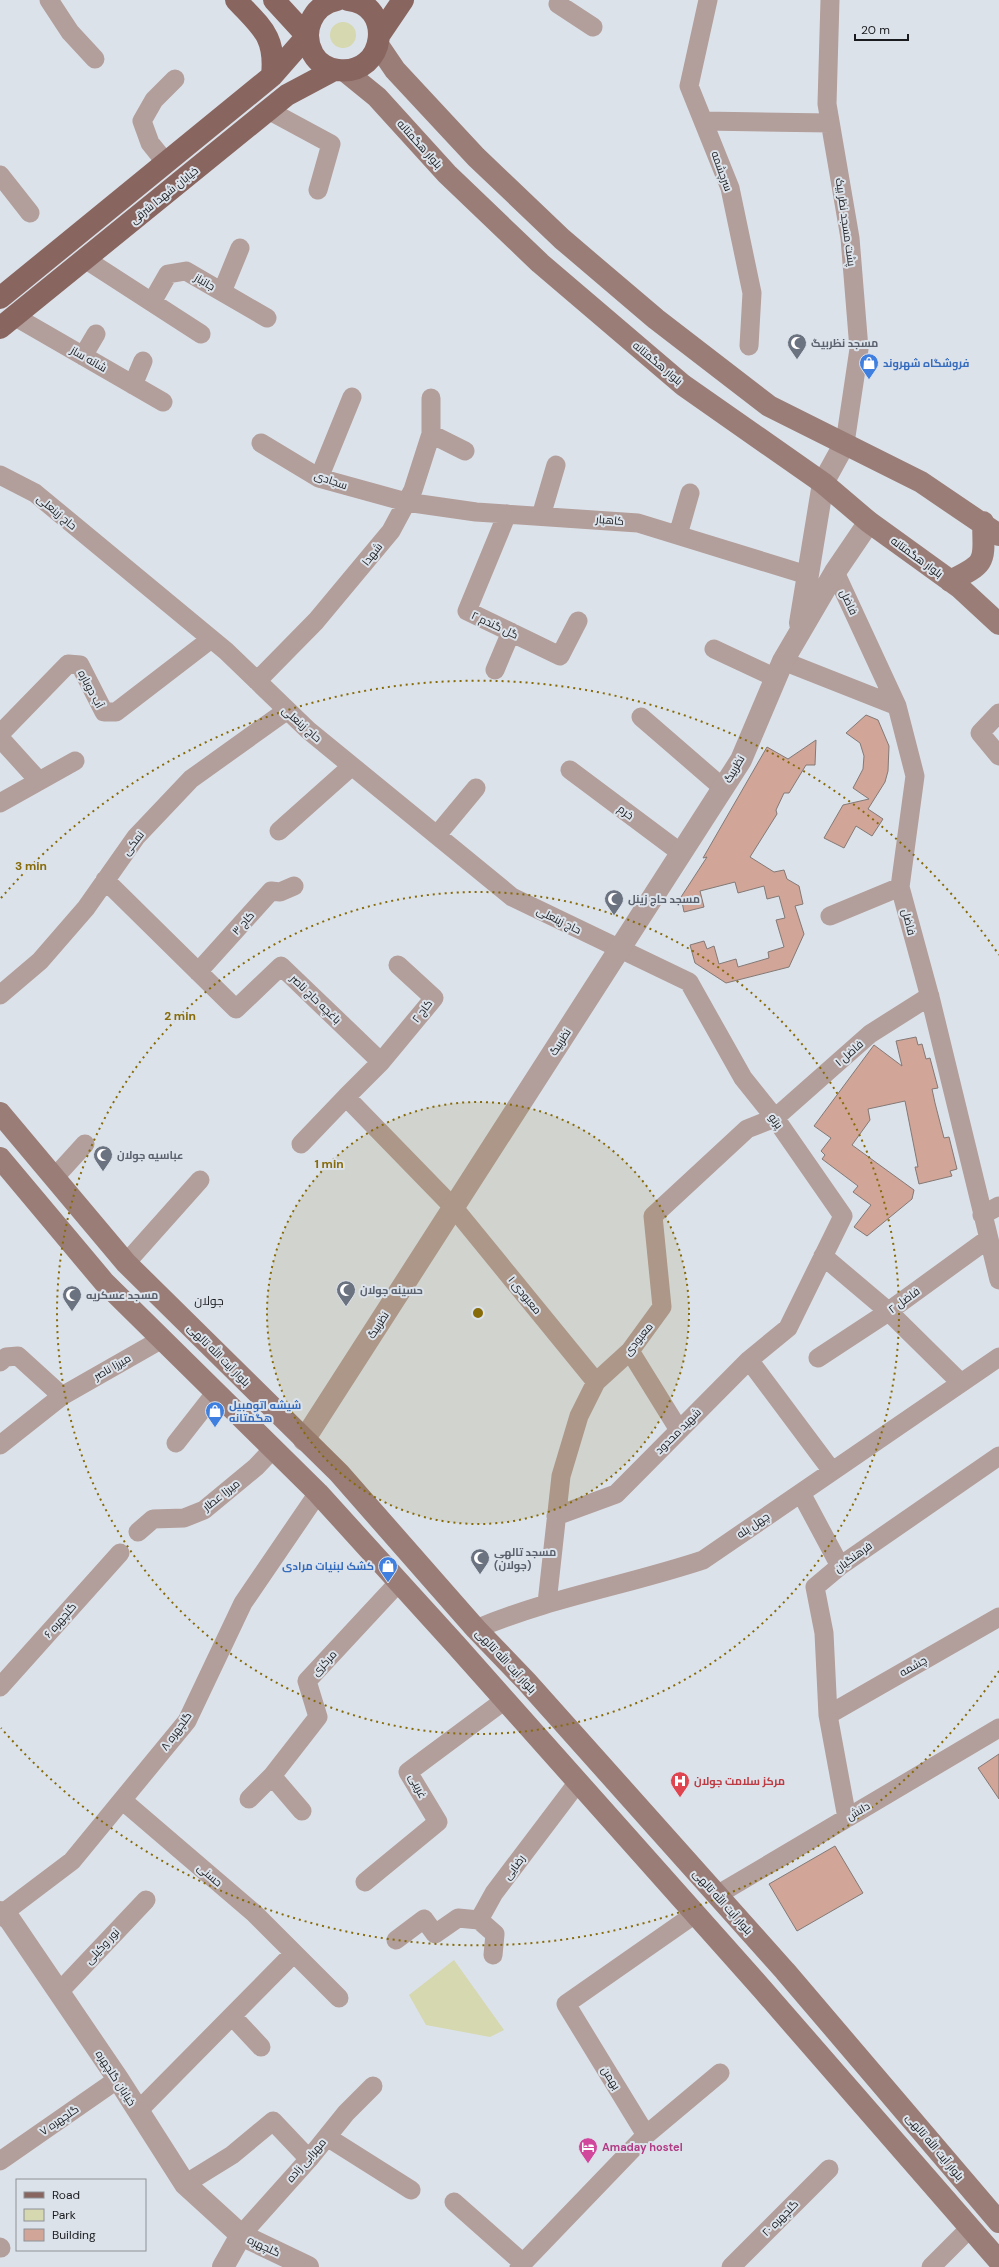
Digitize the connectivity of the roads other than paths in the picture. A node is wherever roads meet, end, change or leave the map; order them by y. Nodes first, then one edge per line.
1 (49, 0) edge
2 (236, 0) edge
3 (274, 0) edge
4 (337, 0) edge
5 (349, 0) edge
6 (354, 0) edge
7 (403, 0) edge
8 (560, 0) edge
9 (708, 0) edge
10 (830, 0) edge
11 (593, 27) dead end
12 (307, 36) junction
13 (379, 40) junction
14 (95, 59) dead end
15 (339, 70) junction
16 (272, 76) junction
17 (175, 80) dead end
18 (268, 110) junction
19 (703, 121) junction
20 (830, 123) junction
21 (166, 163) junction
22 (0, 175) edge
23 (318, 190) dead end
24 (30, 213) dead end
25 (562, 239) junction
26 (240, 248) dead end
27 (85, 259) junction
28 (540, 263) junction
29 (222, 292) junction
30 (0, 298) edge
31 (152, 302) junction
32 (267, 318) dead end
33 (7, 322) edge
34 (96, 334) dead end
35 (201, 334) dead end
36 (749, 346) dead end
37 (83, 356) junction
38 (143, 361) dead end
39 (133, 385) junction
40 (352, 397) dead end
41 (431, 398) dead end
42 (163, 402) dead end
43 (430, 434) junction
44 (261, 443) dead end
45 (845, 443) junction
46 (465, 452) dead end
47 (556, 465) dead end
48 (0, 475) edge
49 (319, 478) junction
50 (823, 483) junction
51 (690, 493) dead end
52 (406, 502) junction
53 (507, 514) junction
54 (540, 516) junction
55 (869, 522) junction
56 (991, 528) edge
57 (678, 535) junction
58 (835, 572) junction
59 (807, 575) junction
60 (950, 581) junction
61 (578, 621) dead end
62 (999, 624) edge
63 (511, 632) junction
64 (798, 634) junction
65 (211, 638) junction
66 (714, 649) dead end
67 (780, 669) junction
68 (495, 670) dead end
69 (257, 681) junction
70 (897, 706) junction
71 (286, 711) junction
72 (999, 713) edge
73 (640, 717) dead end
74 (0, 734) edge
75 (0, 738) edge
76 (999, 756) edge
77 (75, 761) dead end
78 (352, 766) junction
79 (570, 770) dead end
80 (39, 781) junction
81 (476, 788) dead end
82 (723, 788) junction
83 (0, 803) edge
84 (279, 831) dead end
85 (437, 836) junction
86 (681, 853) junction
87 (105, 880) junction
88 (294, 886) dead end
89 (900, 887) junction
90 (830, 916) dead end
91 (621, 949) junction
92 (398, 965) dead end
93 (198, 972) junction
94 (0, 995) edge
95 (930, 996) junction
96 (381, 1062) junction
97 (346, 1096) junction
98 (0, 1113) edge
99 (775, 1118) junction
100 (86, 1144) dead end
101 (301, 1144) dead end
102 (0, 1158) edge
103 (54, 1178) junction
104 (200, 1180) dead end
105 (999, 1206) edge
106 (454, 1208) junction
107 (982, 1215) junction
108 (988, 1239) junction
109 (823, 1256) junction
110 (126, 1263) junction
111 (999, 1280) edge
112 (104, 1282) junction
113 (888, 1311) junction
114 (788, 1328) joint
115 (162, 1339) junction
116 (630, 1352) junction
117 (999, 1357) edge
118 (818, 1358) dead end
119 (749, 1360) junction
120 (0, 1362) edge
121 (596, 1382) junction
122 (961, 1383) junction
123 (216, 1392) junction
124 (62, 1396) junction
125 (679, 1430) junction
126 (304, 1440) junction
127 (176, 1443) dead end
128 (0, 1445) edge
129 (273, 1449) junction
130 (999, 1456) edge
131 (832, 1471) junction
132 (318, 1493) junction
133 (801, 1493) junction
134 (556, 1516) junction
135 (138, 1532) dead end
136 (120, 1553) dead end
137 (840, 1566) junction
138 (399, 1582) junction
139 (547, 1604) junction
140 (999, 1617) edge
141 (476, 1629) junction
142 (456, 1645) junction
143 (0, 1686) edge
144 (505, 1700) junction
145 (828, 1715) junction
146 (999, 1728) edge
147 (272, 1776) junction
148 (578, 1782) junction
149 (249, 1799) dead end
150 (122, 1800) junction
151 (302, 1811) dead end
152 (847, 1818) junction
153 (365, 1882) dead end
154 (717, 1895) junction
155 (146, 1900) dead end
156 (1, 1914) edge
157 (695, 1914) junction
158 (479, 1920) junction
159 (396, 1940) dead end
160 (294, 1953) junction
161 (494, 1955) dead end
162 (59, 1992) junction
163 (339, 1998) dead end
164 (232, 2016) junction
165 (261, 2047) dead end
166 (720, 2073) dead end
167 (118, 2079) junction
168 (373, 2086) dead end
169 (138, 2111) junction
170 (646, 2135) junction
171 (326, 2137) junction
172 (309, 2159) junction
173 (0, 2161) edge
174 (829, 2169) dead end
175 (185, 2184) junction
176 (411, 2190) dead end
177 (454, 2202) dead end
178 (999, 2222) edge
179 (970, 2228) junction
180 (241, 2235) junction
181 (999, 2261) edge
182 (521, 2265) edge
183 (224, 2267) edge
184 (308, 2267) edge
185 (731, 2267) edge
186 (931, 2267) edge

1 - 14 street
2 - 16 main road
3 - 12 main road
4 - 12 main road
5 - 6 main road
6 - 13 main road
7 - 13 main road, خیابان شهدا شرقی
8 - 11 street
9 - 19 street, سرچشمه
10 - 20 street, پشت مسجد نظر بیک
12 - 15 main road
12 - 16 main road
13 - 15 main road, خیابان شهدا شرقی
13 - 25 main road
15 - 18 main road, خیابان شهدا شرقی
15 - 28 main road, بلوار هگمتانه
16 - 21 main road
17 - 21 street
18 - 23 street
18 - 27 main road, خیابان شهدا شرقی
19 - 20 street
19 - 36 street, سرچشمه
20 - 45 street, پشت مسجد نظر بیک
21 - 30 main road
22 - 24 street
25 - 28 main road
25 - 45 main road
26 - 29 street
27 - 31 street
27 - 33 main road, خیابان شهدا شرقی
28 - 50 main road, بلوار هگمتانه
29 - 31 street, جانباز
29 - 32 street, جانباز
31 - 35 street
33 - 37 street, شانه ساز
34 - 37 street
37 - 39 street, شانه ساز
38 - 39 street
39 - 42 street, شانه ساز
40 - 49 street
41 - 43 street, شهدا
43 - 46 street
43 - 52 street, شهدا
44 - 49 street, سجادی
45 - 50 street, نظربیگ
45 - 56 main road
47 - 54 street
48 - 65 street, حاج زینعلی
49 - 52 street, سجادی
50 - 55 main road, بلوار هگمتانه
50 - 59 street, نظربیگ
51 - 57 street
52 - 53 street, کاهبار
52 - 69 street, شهدا
53 - 54 street, کاهبار
53 - 63 street, گل گندم ۲
54 - 57 street, کاهبار
55 - 58 street, نظربیگ
55 - 60 main road, بلوار هگمتانه
56 - 60 main road
57 - 59 street, کاهبار
58 - 64 street, نظربیگ
58 - 70 street, فاضل
59 - 64 street, نظربیگ
60 - 62 main road, بلوار هگمتانه
61 - 63 street, گل گندم ۲
63 - 68 street
64 - 67 street, نظربیگ
65 - 69 street, حاج زینعلی
65 - 74 street, آب دوباره
66 - 67 street
67 - 70 street
67 - 82 street, نظربیگ
69 - 71 street, حاج زینعلی
70 - 89 street, فاضل
71 - 78 street, حاج زینعلی
71 - 87 street, نمکی
72 - 76 street
73 - 82 street
75 - 80 street
77 - 80 street
78 - 84 street
78 - 85 street, حاج زینعلی
79 - 86 street, خرم
80 - 83 street
81 - 85 street
82 - 86 street, نظربیگ
85 - 91 street, حاج زینعلی
86 - 91 street, نظربیگ
87 - 93 street, باغچه حاج ناصر
87 - 94 street, نمکی
88 - 93 street, کاج ۳
89 - 90 street
89 - 95 street, فاضل
91 - 99 street, پرتو
91 - 106 street, نظربیگ
92 - 96 street, کاج ۲
93 - 96 street, باغچه حاج ناصر
95 - 99 street, فاضل ۱
95 - 107 street, فاضل
96 - 97 street
97 - 101 street
97 - 106 street
98 - 103 main road, بلوار آیت الله تالهی
99 - 109 street, پرتو
99 - 116 street, معبودی
100 - 103 street
102 - 112 main road
103 - 110 main road, بلوار آیت الله تالهی
104 - 110 street
105 - 107 street
106 - 121 street, معبودی ۱
106 - 126 street, نظربیگ
107 - 108 street, فاضل
108 - 111 street, فاضل
108 - 113 street, فاضل ۲
109 - 113 street
109 - 114 street, پرتو
110 - 112 main road
110 - 126 main road, بلوار آیت الله تالهی
112 - 115 main road
113 - 118 street, فاضل ۲
113 - 122 street
114 - 119 street, شهید محدود
115 - 123 main road
115 - 124 street, میرزا ناصر
116 - 121 street, معبودی
116 - 125 street
117 - 122 street, چهل پله
119 - 125 street, شهید محدود
119 - 131 street
120 - 124 street
121 - 134 street, معبودی
122 - 131 street, چهل پله
123 - 127 street
123 - 129 main road
124 - 128 street, میرزا ناصر
125 - 134 street, شهید محدود
126 - 141 main road, بلوار آیت الله تالهی
129 - 132 main road
129 - 135 street, میرزا عطار
130 - 137 street, فرهنگیان
131 - 133 street, چهل پله
132 - 138 main road
132 - 150 street, گلچهره ۸
133 - 137 street
133 - 139 street, چهل پله
134 - 139 street, معبودی
136 - 143 street, گلچهره ۶
137 - 145 street, فرهنگیان
138 - 142 main road
138 - 147 street, مرکزی
139 - 141 street, چهل پله
140 - 145 street, چشمه
141 - 142 main road
141 - 154 main road, بلوار آیت الله تالهی
142 - 144 main road
144 - 148 main road
144 - 153 street, غریبی
145 - 152 street
146 - 152 street, دانش
147 - 149 street
147 - 151 street
148 - 157 main road
148 - 158 street, رضایی
150 - 156 street, گلچهره ۸
150 - 160 street, حسنی
152 - 154 street, دانش
154 - 178 main road, بلوار آیت الله تالهی
155 - 162 street, نور وکیلی
156 - 162 street, خیابان گلچهره
157 - 170 street, بهمن
157 - 179 main road
158 - 159 street
158 - 161 street
160 - 163 street, حسنی
160 - 164 street
162 - 167 street, خیابان گلچهره
164 - 165 street
164 - 169 street
166 - 170 street
167 - 169 street, خیابان گلچهره
167 - 173 street, گلچهره ۷
168 - 171 street, مهرابی زاده
169 - 175 street, خیابان گلچهره
170 - 182 street
171 - 172 street, مهرابی زاده
171 - 176 street
172 - 175 street
172 - 180 street, مهرابی زاده
174 - 185 street, گلچهره ۲۰
175 - 180 street, خیابان گلچهره
177 - 182 street
179 - 181 main road
179 - 186 street
180 - 183 street
180 - 184 street, گلچهره

